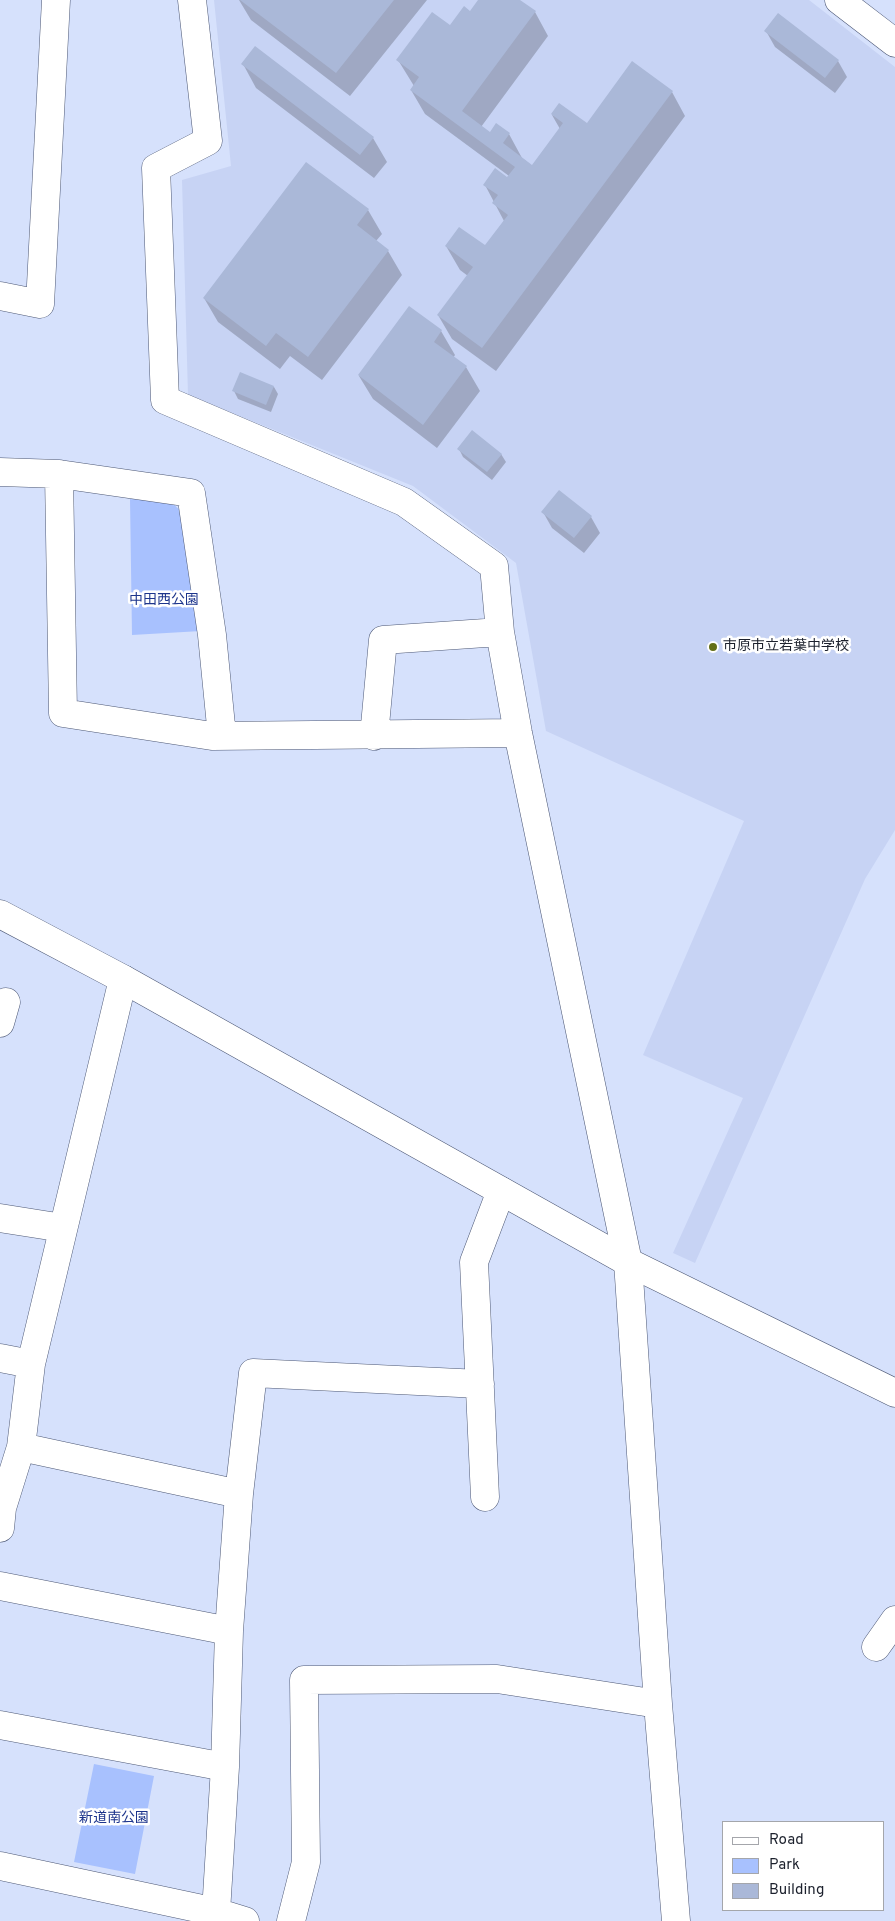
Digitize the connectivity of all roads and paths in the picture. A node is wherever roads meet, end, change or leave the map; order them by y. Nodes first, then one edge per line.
1 (56, 0) edge
2 (192, 0) edge
3 (839, 0) edge
4 (895, 43) edge
5 (0, 296) edge
6 (0, 472) edge
7 (59, 474) junction
8 (500, 632) junction
9 (518, 733) junction
10 (222, 736) junction
11 (374, 736) junction
12 (0, 914) edge
13 (123, 979) junction
14 (501, 1191) junction
15 (0, 1218) edge
16 (63, 1228) junction
17 (628, 1262) junction
18 (0, 1358) edge
19 (31, 1364) junction
20 (480, 1384) junction
21 (895, 1393) edge
22 (21, 1447) junction
23 (239, 1494) junction
24 (485, 1497) dead end
25 (1, 1515) edge
26 (0, 1586) edge
27 (895, 1620) edge
28 (230, 1631) junction
29 (876, 1647) dead end
30 (658, 1704) junction
31 (0, 1725) edge
32 (226, 1767) junction
33 (0, 1866) edge
34 (216, 1912) junction
35 (246, 1921) edge
36 (291, 1921) edge
37 (676, 1921) edge

1 - 5 street
2 - 8 street
3 - 4 street
6 - 7 street
7 - 10 street
7 - 10 street
8 - 9 street
8 - 11 street
9 - 11 street
9 - 17 street
10 - 11 street
12 - 13 street
13 - 14 street
13 - 16 street
14 - 17 street
14 - 20 street
15 - 16 street
16 - 19 street
17 - 21 street
17 - 30 street
18 - 19 street
19 - 22 street
20 - 23 street
20 - 24 street
22 - 23 street
22 - 25 street
23 - 28 street
26 - 28 street
27 - 29 street
28 - 32 street
30 - 36 street
30 - 37 street
31 - 32 street
32 - 34 street
33 - 34 street
34 - 35 street

